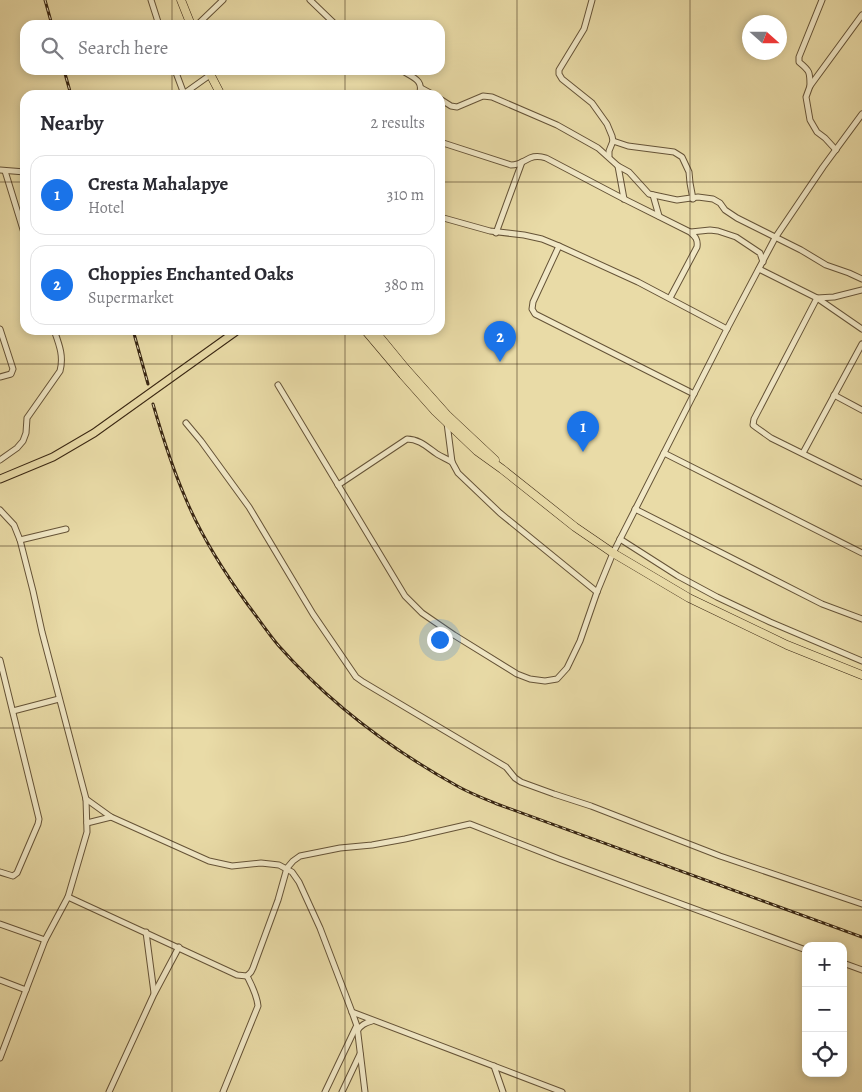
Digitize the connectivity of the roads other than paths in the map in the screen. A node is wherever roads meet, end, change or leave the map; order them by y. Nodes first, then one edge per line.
1 (151, 0) edge
2 (181, 0) edge
3 (223, 0) edge
4 (310, 0) edge
5 (592, 0) edge
6 (822, 0) edge
7 (862, 15) edge
8 (157, 20) edge
9 (189, 20) edge
10 (202, 20) edge
11 (331, 20) edge
12 (177, 75) edge
13 (205, 75) edge
14 (210, 75) edge
15 (409, 75) edge
16 (810, 86) junction
17 (421, 88) joint
18 (182, 90) edge
19 (188, 90) edge
20 (218, 90) edge
21 (425, 90) edge
22 (445, 102) edge
23 (862, 114) edge
24 (612, 141) junction
25 (445, 144) edge
26 (836, 150) junction
27 (609, 156) junction
28 (522, 162) junction
29 (618, 166) junction
30 (2, 171) edge
31 (20, 172) edge
32 (654, 195) junction
33 (624, 199) junction
34 (693, 199) junction
35 (658, 216) junction
36 (445, 218) edge
37 (20, 222) edge
38 (690, 232) junction
39 (496, 233) junction
40 (775, 238) junction
41 (559, 246) junction
42 (763, 262) junction
43 (759, 269) junction
44 (862, 279) edge
45 (862, 290) edge
46 (670, 298) junction
47 (817, 298) junction
48 (0, 329) edge
49 (727, 329) junction
50 (862, 329) edge
51 (56, 335) edge
52 (231, 335) edge
53 (369, 335) edge
54 (378, 335) edge
55 (862, 344) edge
56 (0, 378) edge
57 (278, 385) dead end
58 (694, 394) junction
59 (834, 395) junction
60 (862, 410) edge
61 (447, 419) junction
62 (186, 423) dead end
63 (664, 453) junction
64 (803, 453) junction
65 (0, 460) edge
66 (452, 462) junction
67 (0, 479) edge
68 (862, 483) edge
69 (338, 485) junction
70 (635, 509) junction
71 (0, 510) edge
72 (66, 529) dead end
73 (620, 539) junction
74 (20, 540) junction
75 (613, 552) junction
76 (862, 553) edge
77 (597, 592) junction
78 (862, 619) edge
79 (0, 660) edge
80 (862, 661) edge
81 (862, 675) edge
82 (59, 699) junction
83 (13, 711) junction
84 (86, 799) junction
85 (111, 817) junction
86 (87, 824) junction
87 (287, 868) junction
88 (0, 872) edge
89 (68, 897) junction
90 (862, 904) edge
91 (0, 924) edge
92 (146, 932) junction
93 (45, 940) junction
94 (179, 947) junction
95 (802, 949) edge
96 (847, 964) edge
97 (862, 970) edge
98 (247, 976) junction
99 (0, 980) edge
100 (26, 990) junction
101 (154, 994) junction
102 (352, 1012) junction
103 (372, 1020) junction
104 (357, 1029) junction
105 (0, 1038) edge
106 (6, 1040) junction
107 (360, 1054) junction
108 (0, 1058) edge
109 (494, 1066) junction
110 (109, 1092) edge
111 (222, 1092) edge
112 (325, 1092) edge
113 (342, 1092) edge
114 (365, 1092) edge
115 (502, 1092) edge
116 (562, 1092) edge

1 - 8 street
2 - 9 highway
3 - 10 street
4 - 11 street
5 - 24 street
6 - 16 street
7 - 16 street
12 - 18 street
13 - 19 street
14 - 20 highway
15 - 17 street
16 - 26 street
17 - 21 street
22 - 27 street
23 - 26 street
24 - 27 street
24 - 34 street
25 - 28 street
26 - 40 street
27 - 29 street
28 - 33 street
28 - 39 street
29 - 32 street
29 - 33 street
30 - 31 street
30 - 37 street
32 - 34 street
32 - 35 street
33 - 35 street
34 - 40 street
35 - 38 street
36 - 39 street
38 - 42 street
38 - 46 street
39 - 41 street
40 - 42 street
40 - 44 street
41 - 46 street
41 - 58 street
42 - 43 street
43 - 47 street
43 - 49 street
45 - 47 street
46 - 49 street
47 - 50 street
47 - 64 street
48 - 56 street
49 - 58 street
51 - 65 street
52 - 67 main road
53 - 61 highway
54 - 61 highway
55 - 59 street
57 - 69 street
58 - 63 street
59 - 60 street
59 - 64 street
61 - 66 street
61 - 75 highway
62 - 90 street
63 - 70 street
63 - 76 street
64 - 68 street
66 - 69 street
66 - 77 street
69 - 77 street
70 - 73 street
70 - 78 street
71 - 74 street
72 - 74 street
73 - 75 street
73 - 80 street
74 - 82 street
75 - 77 street
75 - 81 highway
79 - 83 street
82 - 83 street
82 - 84 street
83 - 88 street
84 - 85 street
84 - 86 street
85 - 86 street
85 - 87 street
86 - 89 street
87 - 95 street
87 - 98 street
87 - 102 street
89 - 92 street
89 - 93 street
91 - 93 street
92 - 94 street
92 - 101 street
93 - 100 street
94 - 98 street
94 - 101 street
96 - 97 street
98 - 111 street
99 - 100 street
100 - 106 street
101 - 110 street
102 - 103 street
102 - 104 street
103 - 104 street
103 - 109 street
104 - 107 street
104 - 112 street
105 - 106 street
106 - 108 street
107 - 113 street
107 - 114 street
109 - 115 street
109 - 116 street

